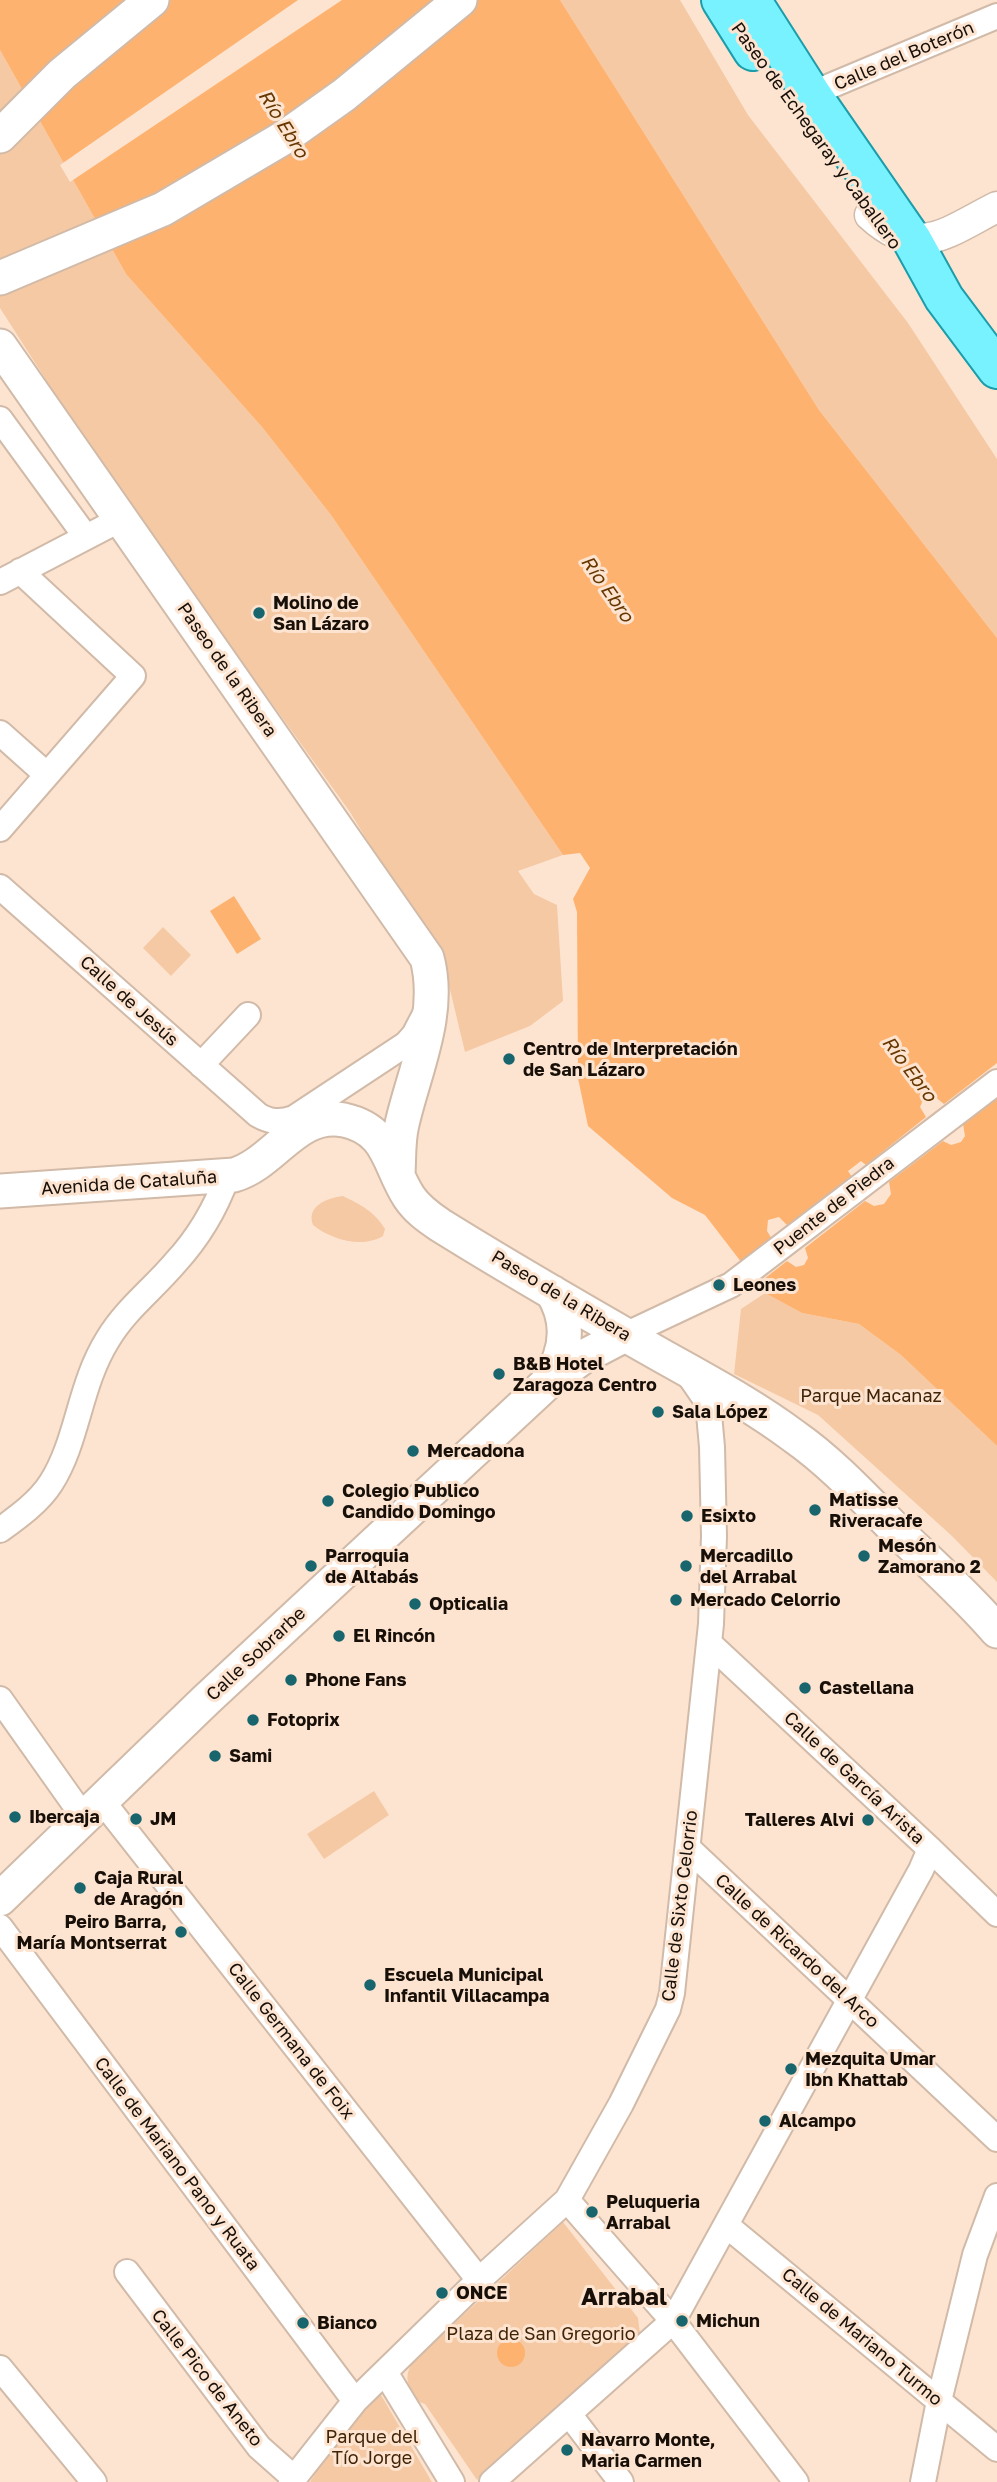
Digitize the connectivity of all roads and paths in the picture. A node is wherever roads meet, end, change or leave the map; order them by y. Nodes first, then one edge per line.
1 (152, 0) edge
2 (460, 0) edge
3 (721, 0) edge
4 (751, 0) edge
5 (997, 16) edge
6 (811, 94) junction
7 (0, 136) edge
8 (997, 207) edge
9 (870, 215) junction
10 (912, 240) junction
11 (0, 278) edge
12 (944, 298) junction
13 (0, 346) edge
14 (997, 369) edge
15 (0, 419) edge
16 (121, 519) junction
17 (86, 537) junction
18 (10, 577) edge
19 (0, 733) edge
20 (46, 774) junction
21 (0, 830) edge
22 (0, 887) edge
23 (430, 1001) junction
24 (248, 1014) dead end
25 (201, 1065) junction
26 (997, 1082) edge
27 (258, 1115) junction
28 (242, 1171) junction
29 (398, 1174) junction
30 (0, 1191) edge
31 (552, 1292) junction
32 (625, 1335) junction
33 (684, 1368) junction
34 (546, 1384) junction
35 (0, 1530) edge
36 (997, 1631) edge
37 (709, 1643) junction
38 (0, 1699) edge
39 (94, 1810) junction
40 (689, 1849) junction
41 (930, 1849) junction
42 (0, 1899) edge
43 (997, 1914) edge
44 (0, 1927) edge
45 (850, 2000) junction
46 (997, 2139) edge
47 (997, 2196) edge
48 (567, 2200) junction
49 (726, 2225) junction
50 (127, 2273) dead end
51 (479, 2280) junction
52 (673, 2321) junction
53 (0, 2368) edge
54 (385, 2372) junction
55 (939, 2400) junction
56 (355, 2402) junction
57 (569, 2414) junction
58 (997, 2449) edge
59 (293, 2480) edge
60 (94, 2482) edge
61 (452, 2482) edge
62 (492, 2482) edge
63 (621, 2482) edge
64 (796, 2482) edge
65 (923, 2482) edge

1 - 7 main road
2 - 11 main road
3 - 9 main road, Paseo de Echegaray y Caballero
4 - 6 main road, Paseo de Echegaray y Caballero
5 - 6 street, Calle del Boterón
6 - 10 main road, Paseo de Echegaray y Caballero
8 - 10 street
9 - 10 street
9 - 12 main road, Paseo de Echegaray y Caballero
10 - 12 main road, Paseo de Echegaray y Caballero
12 - 14 main road, Paseo de Echegaray y Caballero
13 - 16 main road, Paseo de la Ribera
15 - 17 street
16 - 17 street
16 - 23 main road, Paseo de la Ribera
17 - 18 street
18 - 20 street
19 - 20 street
20 - 21 street
22 - 25 street, Calle de Jesús
23 - 27 street, Paseo de la Ribera
23 - 29 main road, Paseo de la Ribera
24 - 25 street
25 - 27 street, Calle de Jesús
26 - 32 street, Puente de Piedra
27 - 28 street
28 - 29 main road
28 - 30 main road, Avenida de Cataluña
28 - 35 street
29 - 31 main road, Paseo de la Ribera
31 - 32 main road, Paseo de la Ribera
31 - 34 main road, Calle Sobrarbe
32 - 33 main road, Paseo de la Ribera
32 - 34 main road, Calle Sobrarbe
33 - 36 main road, Paseo de la Ribera
33 - 37 street, Calle de Sixto Celorrio
34 - 39 main road, Calle Sobrarbe
37 - 40 street, Calle de Sixto Celorrio
37 - 41 street, Calle de García Arista
38 - 39 street, Calle Germana de Foix
39 - 42 main road, Calle Sobrarbe
39 - 51 street, Calle Germana de Foix
40 - 45 street, Calle de Ricardo del Arco
40 - 48 street, Calle de Sixto Celorrio
41 - 43 street, Calle de García Arista
41 - 45 street
44 - 56 street, Calle de Mariano Pano y Ruata
45 - 46 street, Calle de Ricardo del Arco
45 - 49 street
47 - 55 street
48 - 51 street, Calle de Sixto Celorrio
48 - 52 street
49 - 52 street
49 - 55 street, Calle de Mariano Turmo
50 - 59 street, Calle Pico de Aneto
51 - 54 street, Calle de Sixto Celorrio
52 - 57 street
52 - 64 street
53 - 60 street
54 - 56 street, Calle de Sixto Celorrio
54 - 61 street
55 - 58 street, Calle de Mariano Turmo
55 - 65 street
56 - 59 street, Calle de Sixto Celorrio
57 - 62 street
57 - 63 street

